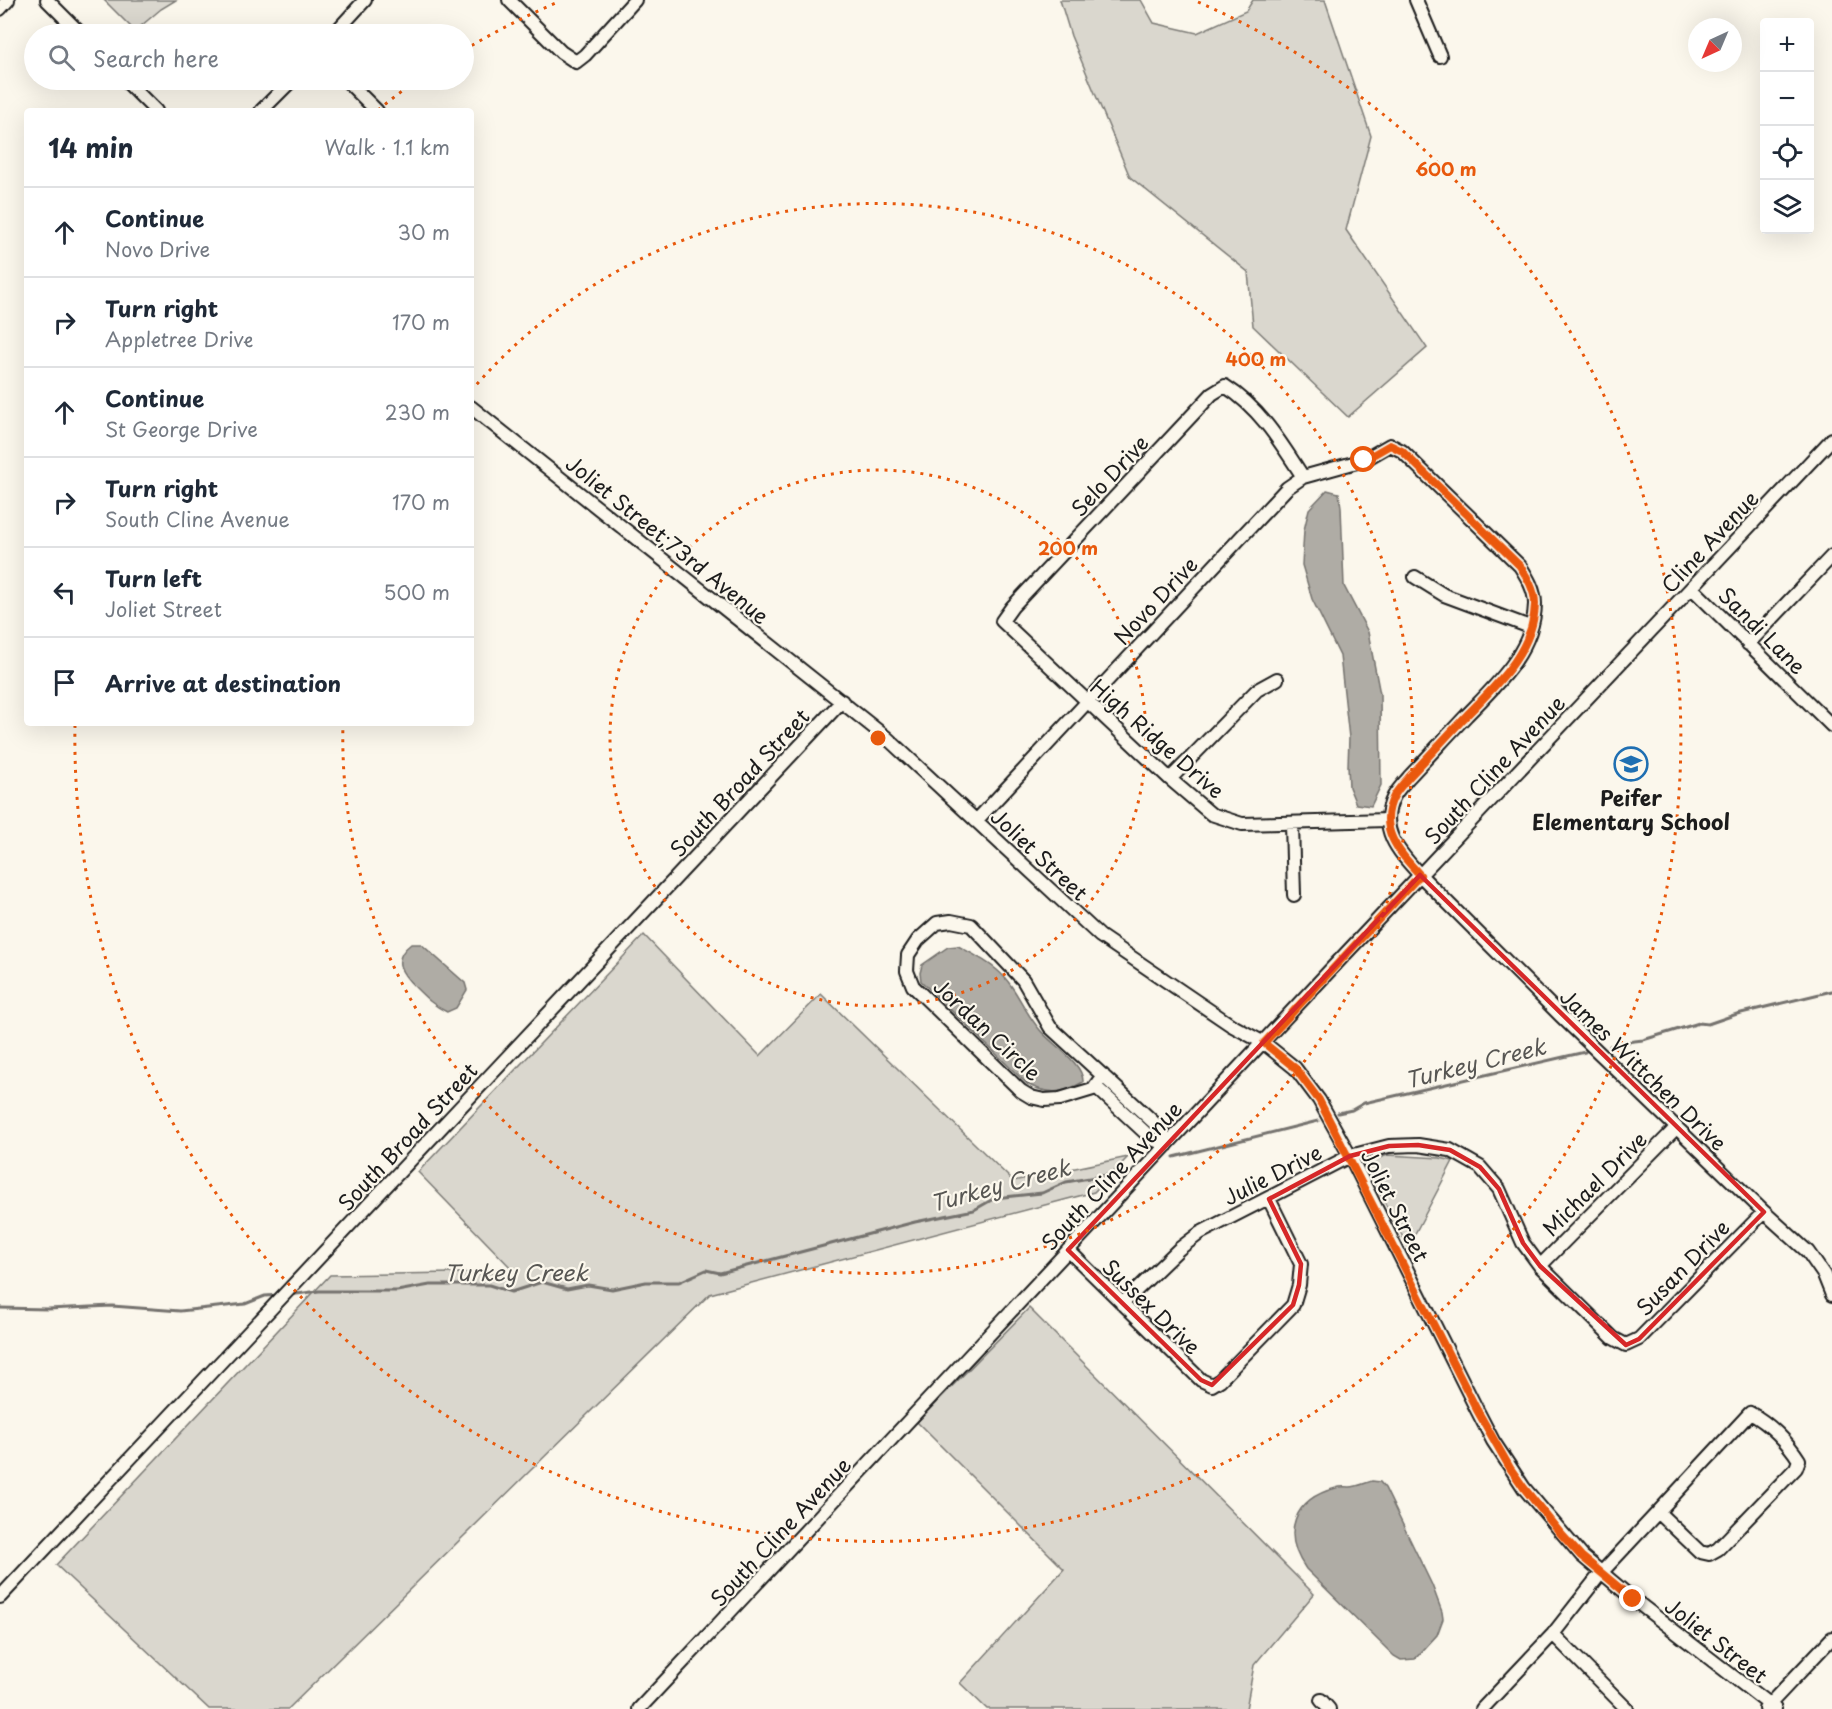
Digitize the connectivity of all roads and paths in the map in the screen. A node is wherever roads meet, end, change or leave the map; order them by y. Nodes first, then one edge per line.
1 (8, 0) edge
2 (47, 0) edge
3 (365, 0) edge
4 (509, 0) edge
5 (635, 0) edge
6 (1416, 0) edge
7 (0, 9) edge
8 (71, 24) edge
9 (343, 24) edge
10 (1440, 56) dead end
11 (135, 90) edge
12 (282, 90) edge
13 (356, 90) edge
14 (153, 108) edge
15 (264, 108) edge
16 (374, 108) edge
17 (474, 408) edge
18 (1832, 439) edge
19 (1303, 477) junction
20 (1832, 556) edge
21 (1415, 577) dead end
22 (1692, 588) junction
23 (1002, 621) joint
24 (1530, 627) junction
25 (1748, 644) junction
26 (1614, 670) joint
27 (1277, 679) dead end
28 (842, 701) junction
29 (1086, 702) junction
30 (1832, 726) edge
31 (1170, 780) junction
32 (975, 820) junction
33 (1387, 820) junction
34 (1293, 824) junction
35 (1420, 875) junction
36 (1294, 895) dead end
37 (1264, 1043) junction
38 (1103, 1075) junction
39 (1095, 1086) junction
40 (1677, 1128) junction
41 (1167, 1145) junction
42 (1350, 1156) junction
43 (1269, 1198) junction
44 (1764, 1212) junction
45 (1068, 1250) junction
46 (1540, 1266) junction
47 (1832, 1295) edge
48 (1122, 1304) junction
49 (1626, 1346) joint
50 (1658, 1512) junction
51 (1601, 1573) junction
52 (0, 1597) edge
53 (1553, 1634) junction
54 (1832, 1638) edge
55 (1769, 1707) edge
56 (639, 1709) edge
57 (1482, 1709) edge
58 (1627, 1709) edge

1 - 7 street
2 - 8 street
3 - 9 street
4 - 5 street
6 - 10 street
11 - 14 street
12 - 15 street
13 - 16 street
17 - 28 street, Joliet Street;73rd Avenue
18 - 22 street, Cline Avenue
19 - 23 street, Selo Drive
19 - 24 street, Novo Drive
19 - 29 street, Novo Drive
20 - 25 street
21 - 24 street
22 - 25 street, Sandi Lane
22 - 26 street, Cline Avenue
23 - 29 street, High Ridge Drive
24 - 33 street
25 - 30 street, Sandi Lane
26 - 35 street, South Cline Avenue
27 - 31 street
28 - 32 street, Joliet Street
28 - 52 street, South Broad Street
29 - 31 street, High Ridge Drive
29 - 32 street, Novo Drive
31 - 34 street, High Ridge Drive
32 - 37 street, Joliet Street
33 - 34 street, High Ridge Drive
33 - 35 street, James Wittchen Drive
34 - 36 street
35 - 37 street, South Cline Avenue
35 - 40 street, James Wittchen Drive
37 - 41 street, South Cline Avenue
37 - 42 street, Joliet Street
38 - 39 street
38 - 39 street, Jordan Circle
38 - 41 street, Jordan Circle
39 - 41 street
40 - 44 street, James Wittchen Drive
40 - 46 street, Michael Drive
41 - 45 street, South Cline Avenue
42 - 43 street, Julie Drive
42 - 46 street, Julie Drive
42 - 51 street, Joliet Street
43 - 48 street, Julie Drive
43 - 48 street, Sussex Drive
44 - 47 street, James Wittchen Drive
44 - 49 street, Susan Drive
45 - 48 street, Sussex Drive
45 - 56 street, South Cline Avenue
46 - 49 street, Julie Drive
50 - 50 street
50 - 51 street
51 - 53 street
51 - 55 street, Joliet Street
53 - 57 street
53 - 58 street
54 - 55 street

